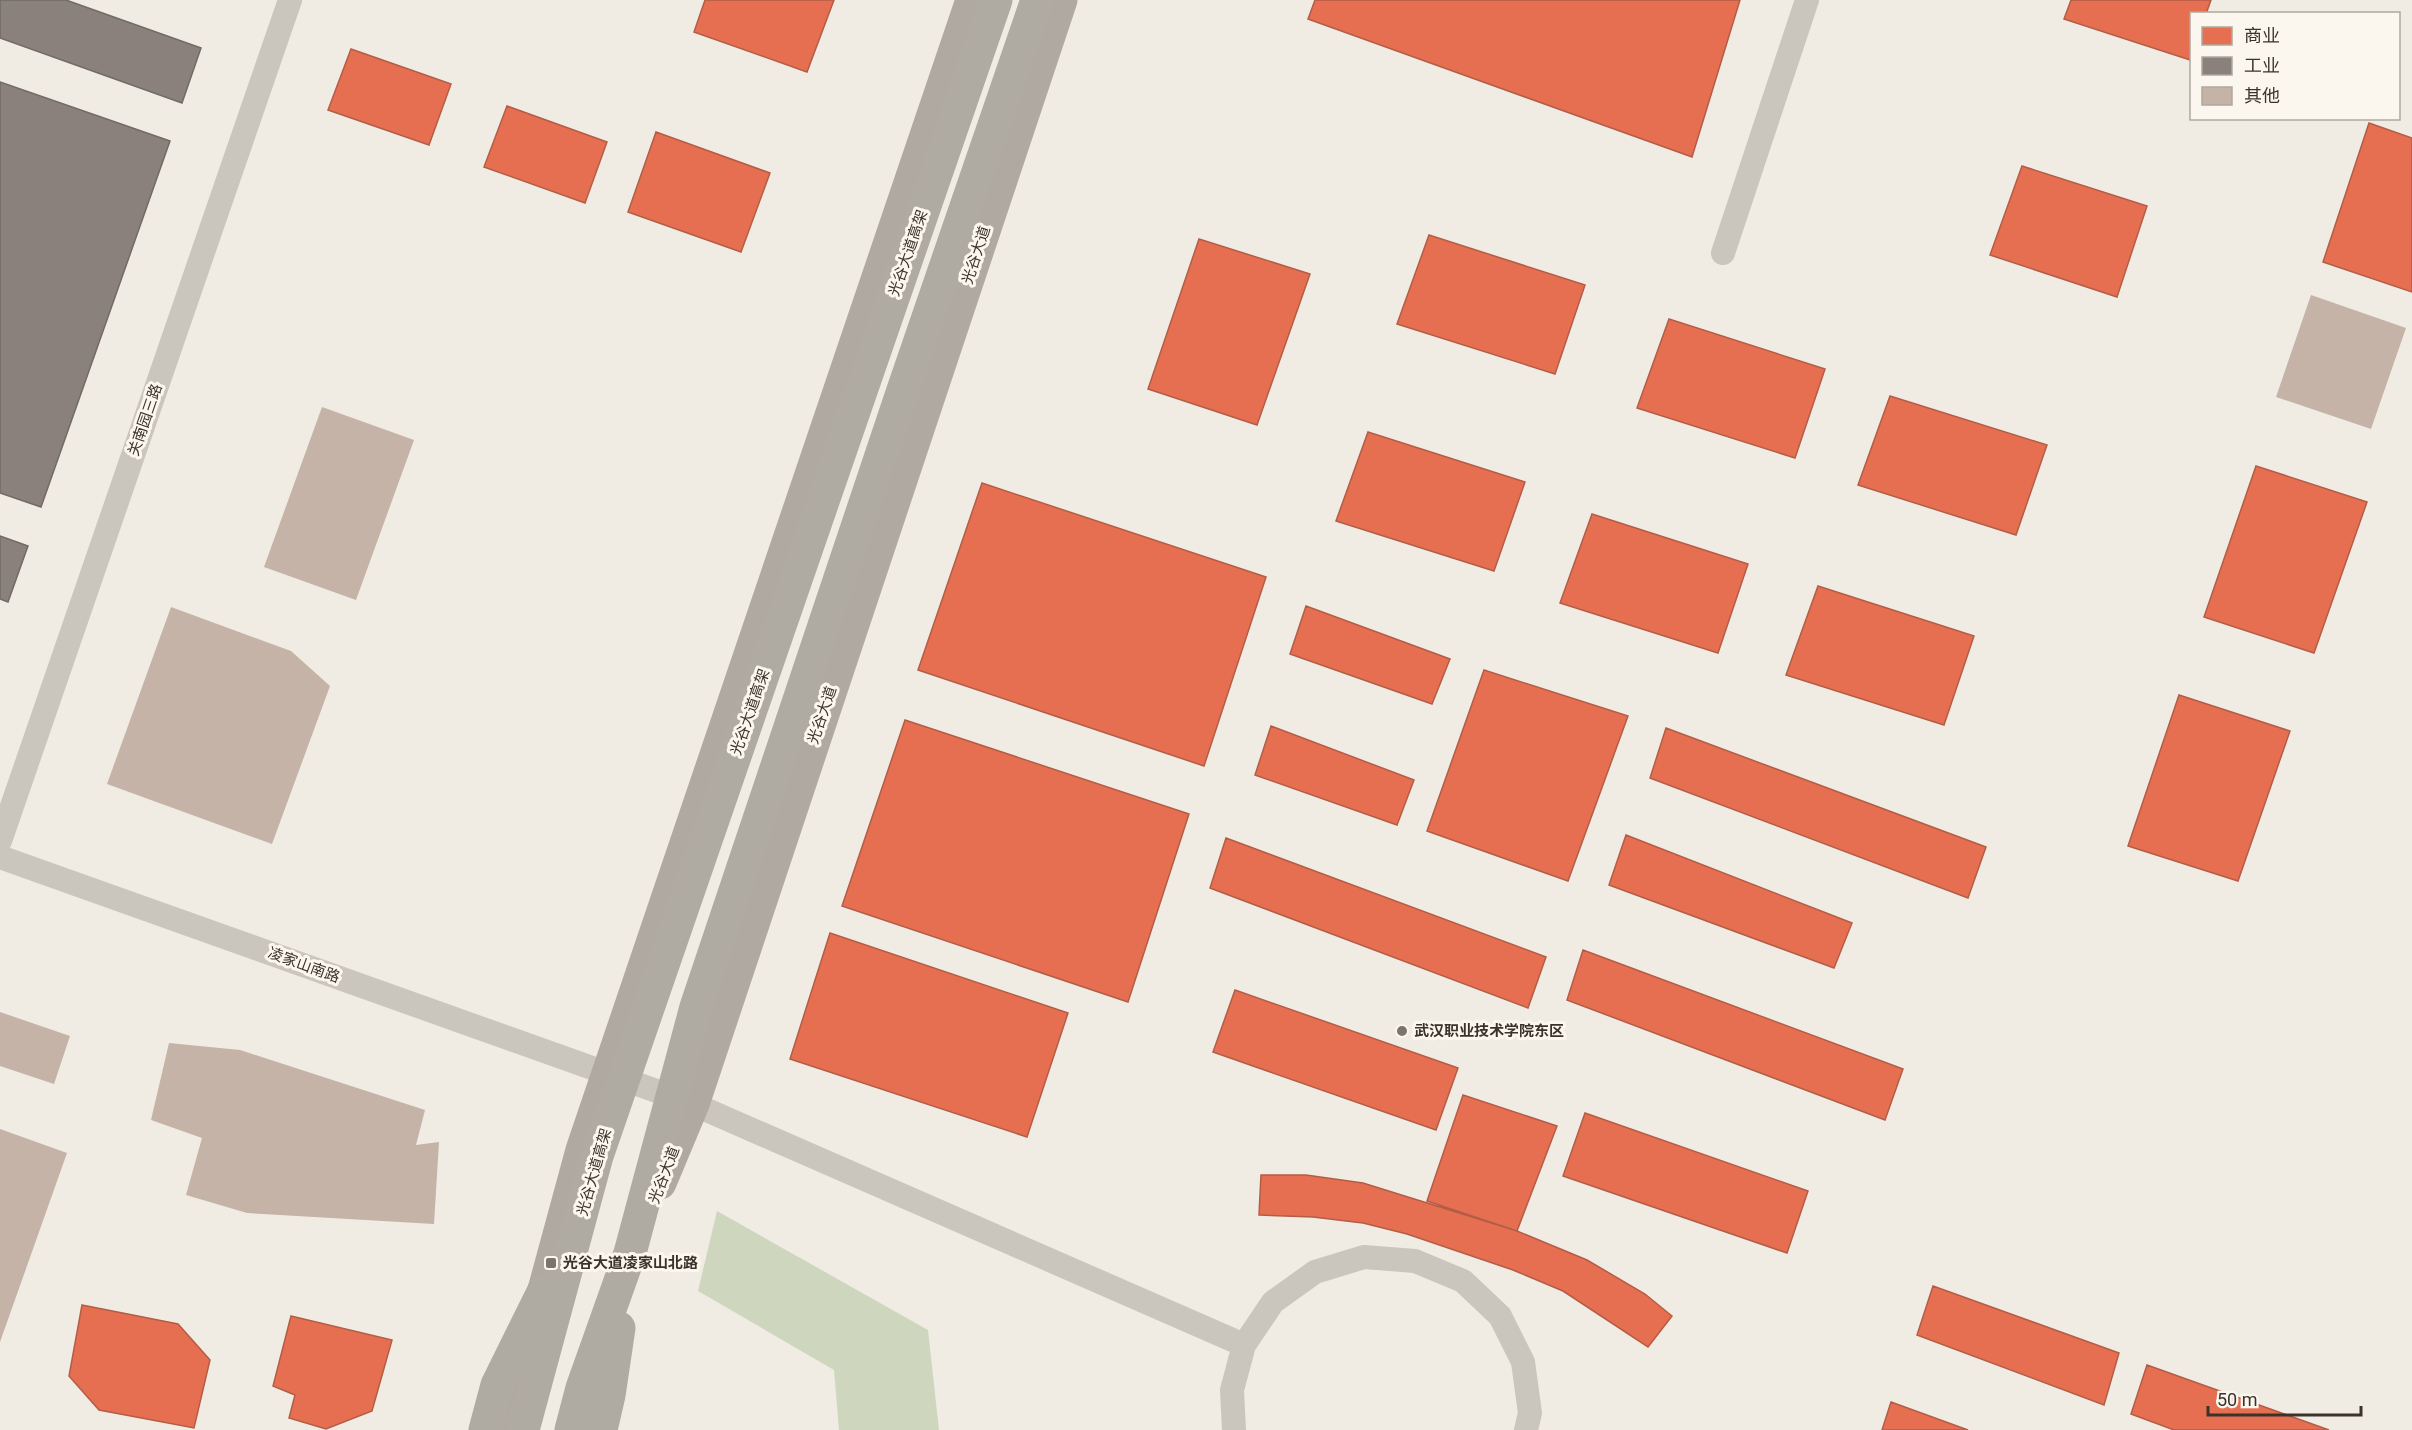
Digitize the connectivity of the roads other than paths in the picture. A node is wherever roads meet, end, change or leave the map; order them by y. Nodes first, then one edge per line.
1 (290, 0) edge
2 (972, 0) edge
3 (996, 0) edge
4 (1037, 0) edge
5 (1061, 0) edge
6 (1807, 0) edge
7 (1723, 253) dead end
8 (0, 840) edge
9 (0, 857) edge
10 (608, 1073) junction
11 (693, 1104) junction
12 (630, 1253) junction
13 (543, 1290) junction
14 (1244, 1345) junction
15 (484, 1430) edge
16 (506, 1430) edge
17 (523, 1430) edge
18 (571, 1430) edge
19 (581, 1430) edge
20 (601, 1430) edge
21 (1234, 1430) edge
22 (1526, 1430) edge

1 - 8 street, 关南园三路
2 - 10 main road
3 - 17 highway, 光谷大道高架, bridge
4 - 12 highway, bridge
5 - 11 main road, 光谷大道
6 - 7 street
9 - 10 street, 凌家山南路
10 - 11 street, 凌家山南路
10 - 13 main road
11 - 14 street, 凌家山南路
11 - 19 main road, 光谷大道
12 - 18 highway, bridge
12 - 20 highway, bridge
13 - 15 highway
13 - 16 main road
14 - 21 street
14 - 22 street

